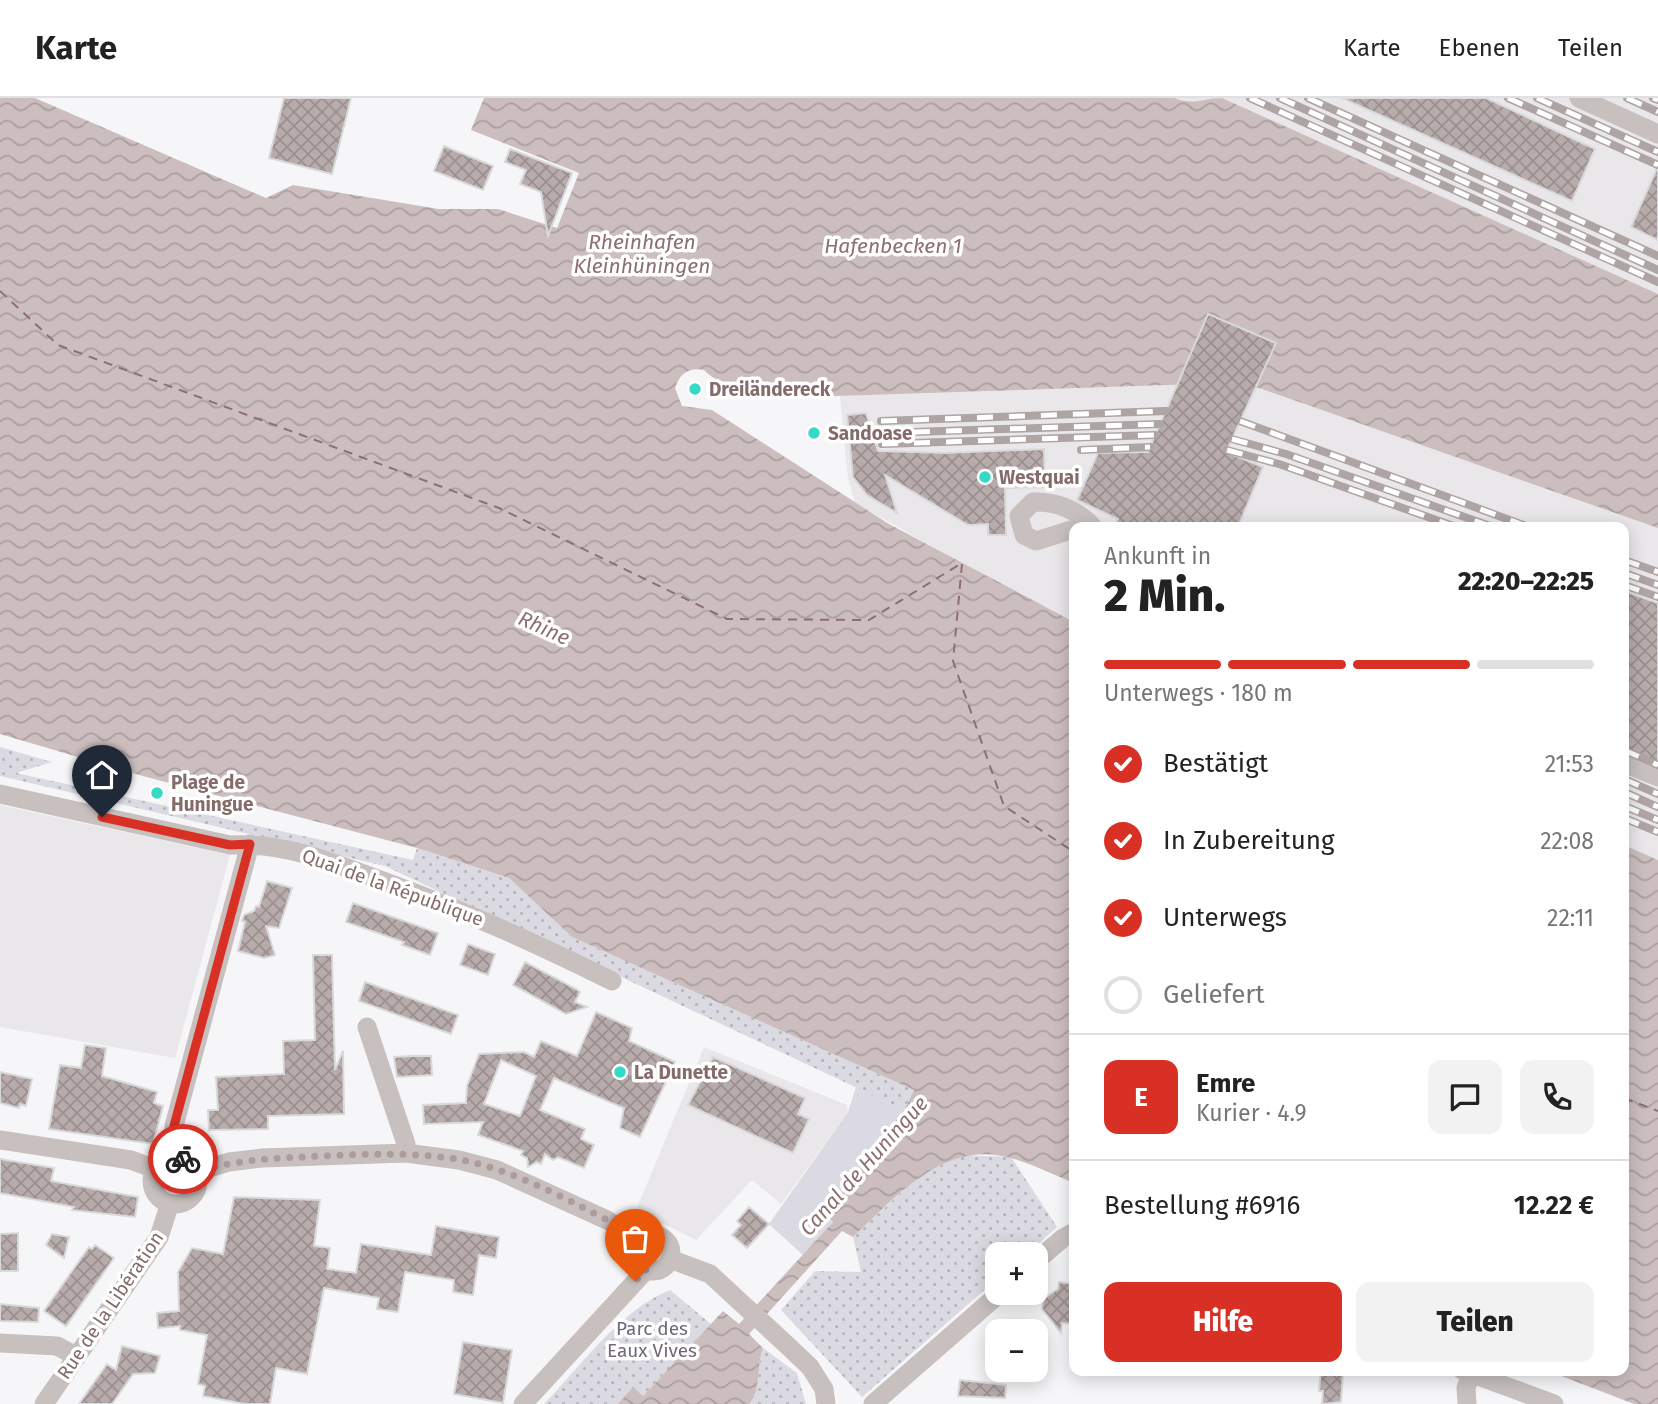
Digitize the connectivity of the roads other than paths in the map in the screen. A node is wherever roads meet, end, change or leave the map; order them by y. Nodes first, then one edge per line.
1 (1579, 98) edge
2 (1658, 134) edge
3 (1088, 522) edge
4 (1069, 531) edge
5 (1629, 764) edge
6 (1658, 777) edge
7 (0, 794) edge
8 (250, 844) junction
9 (612, 981) dead end
10 (367, 1027) dead end
11 (0, 1140) edge
12 (406, 1153) junction
13 (174, 1158) junction
14 (155, 1169) junction
15 (196, 1172) junction
16 (170, 1203) junction
17 (1069, 1235) edge
18 (640, 1240) junction
19 (1048, 1251) edge
20 (670, 1259) junction
21 (646, 1270) junction
22 (986, 1305) edge
23 (0, 1343) edge
24 (76, 1356) junction
25 (1467, 1376) edge
26 (1478, 1376) edge
27 (44, 1404) edge
28 (523, 1404) edge
29 (826, 1404) edge
30 (873, 1404) edge
31 (1467, 1404) edge
32 (1554, 1404) edge

1 - 2 street
3 - 4 street
5 - 6 street
7 - 8 street, Quai de la République
8 - 9 street, Quai de la République
8 - 13 street
10 - 12 street
11 - 14 street
12 - 15 street
12 - 18 street
13 - 14 street
13 - 15 street
14 - 16 street
15 - 16 street
16 - 24 street, Rue de la Libération
17 - 19 street
18 - 20 street
18 - 21 street
20 - 21 street
20 - 29 street
21 - 28 street
22 - 30 street
23 - 24 street
24 - 27 street, Rue de la Libération
25 - 31 street
26 - 32 street

